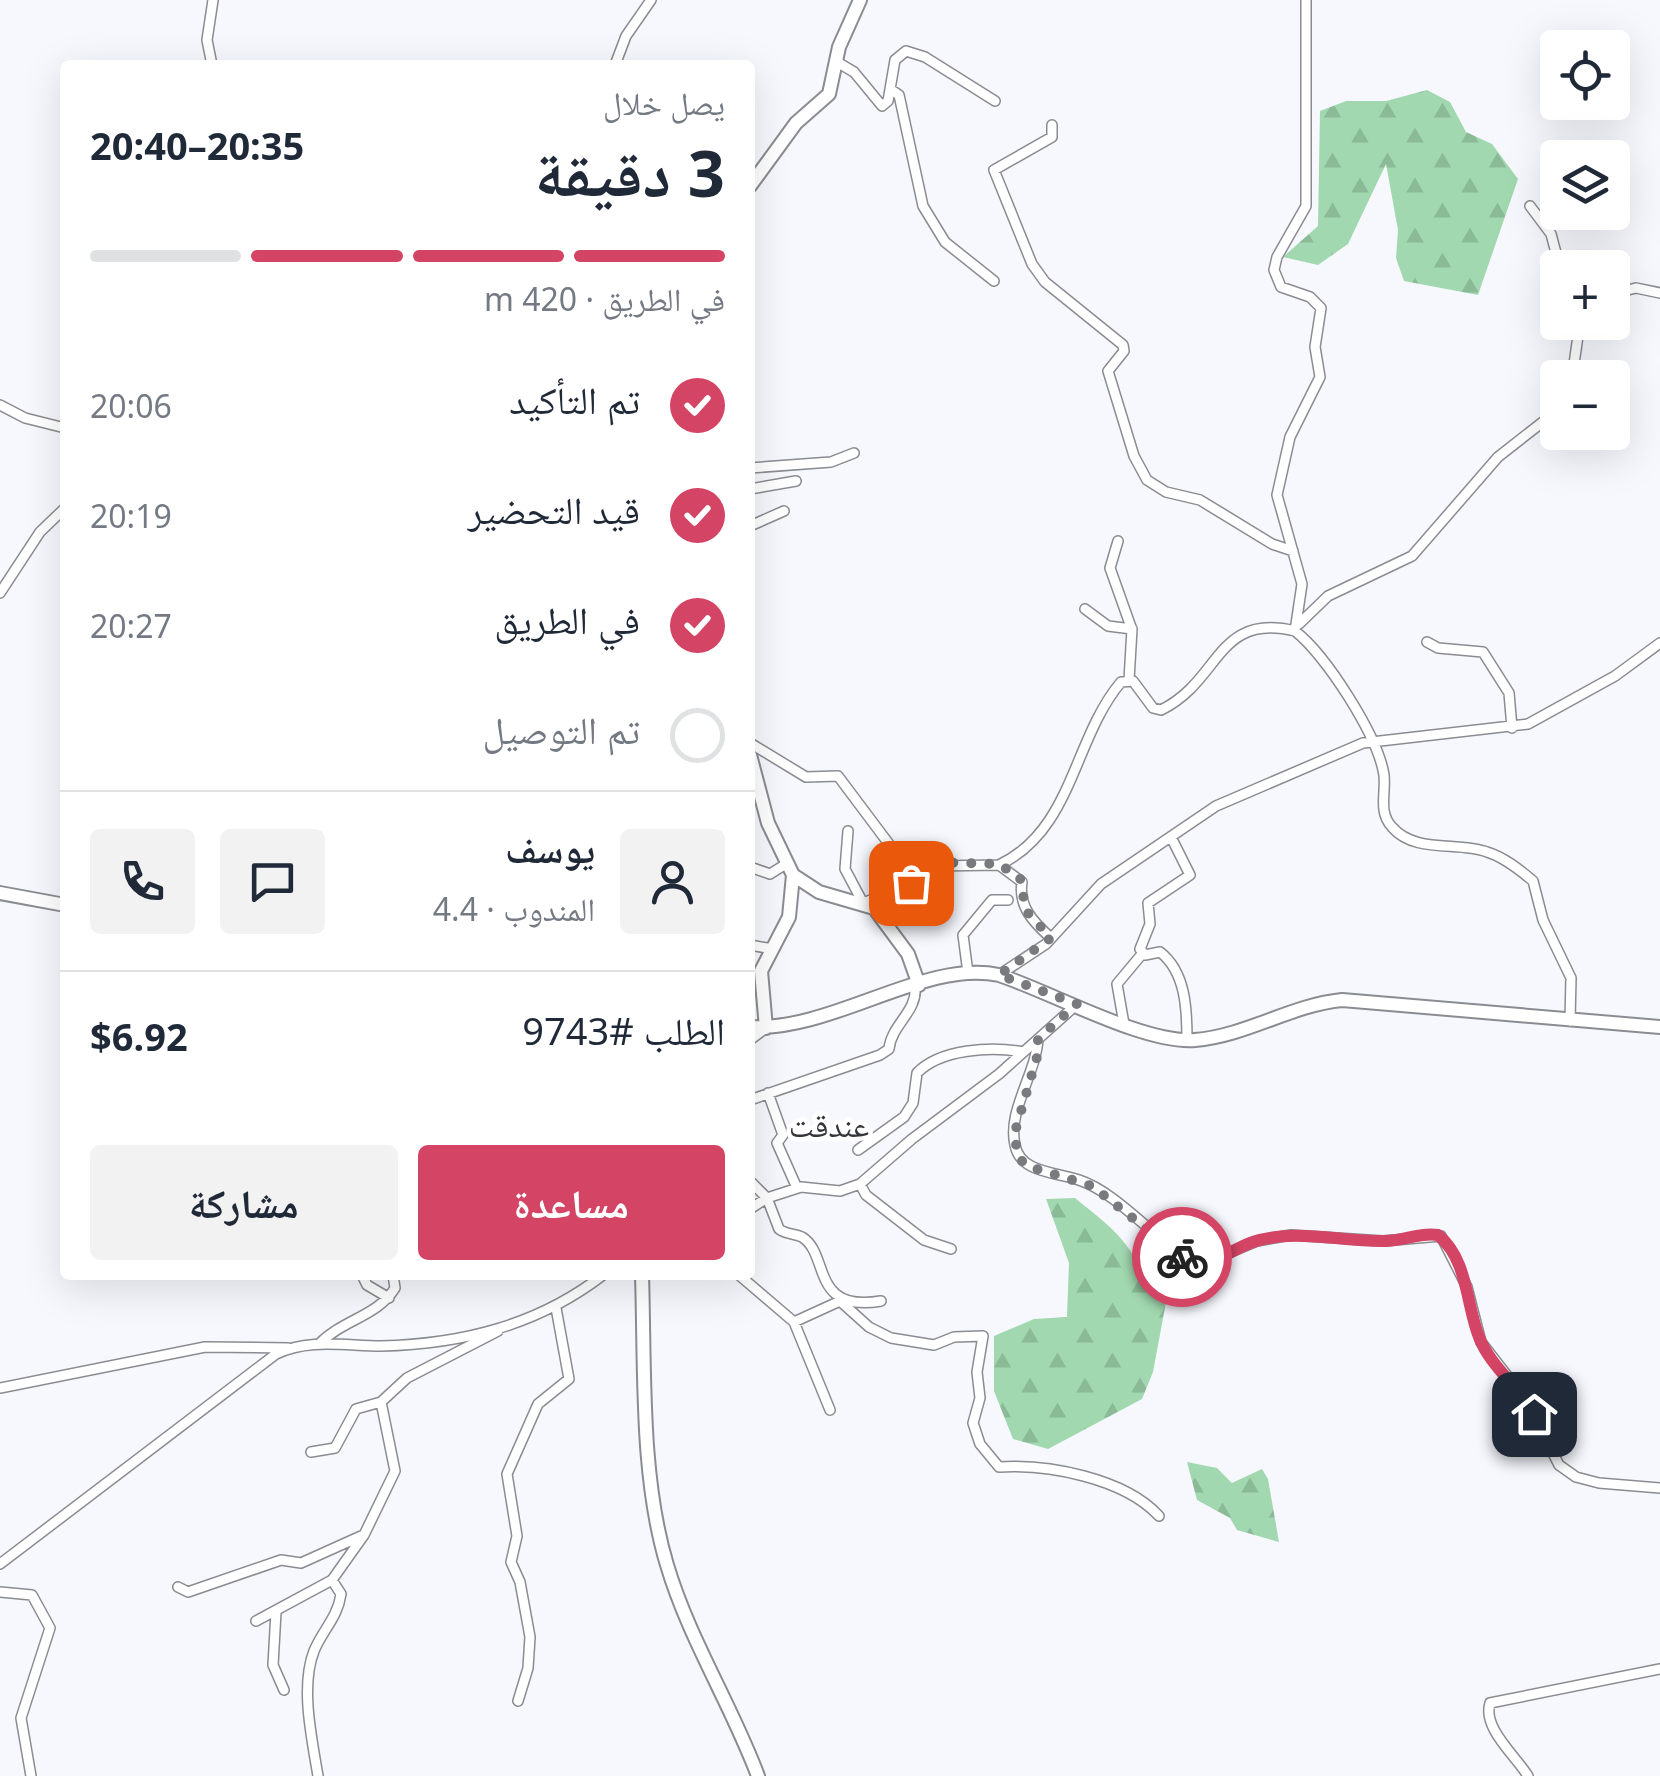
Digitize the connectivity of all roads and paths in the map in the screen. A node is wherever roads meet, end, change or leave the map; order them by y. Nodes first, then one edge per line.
1 (213, 0) edge
2 (650, 0) edge
3 (860, 0) edge
4 (1306, 0) edge
5 (211, 60) edge
6 (618, 60) edge
7 (837, 62) junction
8 (890, 90) junction
9 (995, 101) dead end
10 (1052, 125) dead end
11 (755, 179) edge
12 (1530, 206) dead end
13 (1555, 250) edge
14 (994, 281) dead end
15 (1630, 290) edge
16 (1660, 294) edge
17 (0, 406) edge
18 (1540, 424) edge
19 (60, 427) edge
20 (854, 453) dead end
21 (755, 468) edge
22 (796, 481) dead end
23 (755, 489) edge
24 (784, 512) dead end
25 (60, 513) edge
26 (755, 524) edge
27 (1118, 541) dead end
28 (1292, 551) junction
29 (0, 593) edge
30 (1085, 609) dead end
31 (1131, 628) junction
32 (1296, 630) junction
33 (1427, 642) dead end
34 (1660, 642) edge
35 (1129, 680) junction
36 (1512, 728) junction
37 (1370, 742) junction
38 (755, 745) edge
39 (755, 774) edge
40 (848, 831) dead end
41 (1171, 836) junction
42 (924, 862) junction
43 (999, 864) junction
44 (755, 869) edge
45 (790, 869) junction
46 (0, 894) edge
47 (1008, 900) dead end
48 (864, 902) junction
49 (60, 904) edge
50 (1051, 938) junction
51 (755, 946) edge
52 (772, 948) junction
53 (1142, 954) junction
54 (968, 973) junction
55 (999, 975) junction
56 (917, 986) junction
57 (1077, 1004) junction
58 (1570, 1021) junction
59 (1124, 1024) junction
60 (755, 1028) edge
61 (766, 1028) junction
62 (1660, 1028) edge
63 (755, 1036) edge
64 (1038, 1039) junction
65 (1187, 1040) junction
66 (1023, 1052) junction
67 (768, 1093) junction
68 (755, 1098) edge
69 (858, 1150) dead end
70 (860, 1184) junction
71 (755, 1186) edge
72 (797, 1188) junction
73 (767, 1198) junction
74 (755, 1206) edge
75 (951, 1249) dead end
76 (364, 1280) edge
77 (394, 1280) edge
78 (596, 1280) edge
79 (642, 1280) edge
80 (745, 1280) edge
81 (389, 1298) junction
82 (882, 1300) dead end
83 (556, 1308) junction
84 (794, 1322) junction
85 (501, 1330) junction
86 (319, 1344) junction
87 (289, 1348) junction
88 (0, 1388) edge
89 (382, 1402) junction
90 (830, 1410) dead end
91 (311, 1452) dead end
92 (1660, 1488) edge
93 (1159, 1516) dead end
94 (364, 1534) junction
95 (0, 1564) edge
96 (332, 1580) junction
97 (178, 1587) dead end
98 (0, 1592) edge
99 (276, 1612) junction
100 (256, 1621) dead end
101 (1660, 1669) edge
102 (284, 1690) dead end
103 (518, 1700) dead end
104 (31, 1776) edge
105 (318, 1776) edge
106 (758, 1776) edge
107 (1528, 1776) edge

1 - 5 street
2 - 6 street
3 - 7 street
4 - 28 street
7 - 8 street
7 - 11 street
8 - 9 street
8 - 14 street
10 - 28 street
12 - 13 street
15 - 16 street
17 - 19 street
18 - 32 street
20 - 21 street
22 - 23 street
24 - 26 street
25 - 29 street
27 - 31 street
28 - 32 street
30 - 31 street
31 - 35 street
32 - 35 street
32 - 37 street
33 - 36 street
34 - 36 street
35 - 43 street
36 - 37 street
37 - 41 street
37 - 58 street
38 - 42 street
39 - 45 street
40 - 48 street
41 - 50 street
41 - 53 street
42 - 43 street
42 - 48 street
43 - 50 street
44 - 45 street
45 - 48 street
45 - 52 street
46 - 49 street
47 - 54 street
48 - 56 street
50 - 55 street
51 - 52 street
52 - 61 street
53 - 59 street
53 - 65 street
54 - 55 street
54 - 56 street
55 - 57 street
56 - 61 street
56 - 67 street
57 - 59 street
57 - 64 street
58 - 62 street
58 - 65 street
59 - 65 street
60 - 61 street
61 - 63 street
64 - 66 street
64 - 92 street
66 - 69 street
66 - 70 street
67 - 68 street
67 - 72 street
70 - 72 street
70 - 75 street
71 - 73 street
72 - 73 street
73 - 74 street
73 - 82 street
76 - 81 street
77 - 81 street
78 - 83 street
79 - 106 street
80 - 84 street
81 - 86 street
83 - 85 street
83 - 103 street
84 - 90 street
84 - 93 street
85 - 86 street
85 - 89 street
86 - 87 street
87 - 88 street
87 - 95 street
89 - 91 street
89 - 94 street
94 - 96 street
94 - 97 street
96 - 99 street
96 - 105 street
98 - 104 street
99 - 100 street
99 - 102 street
101 - 107 street

